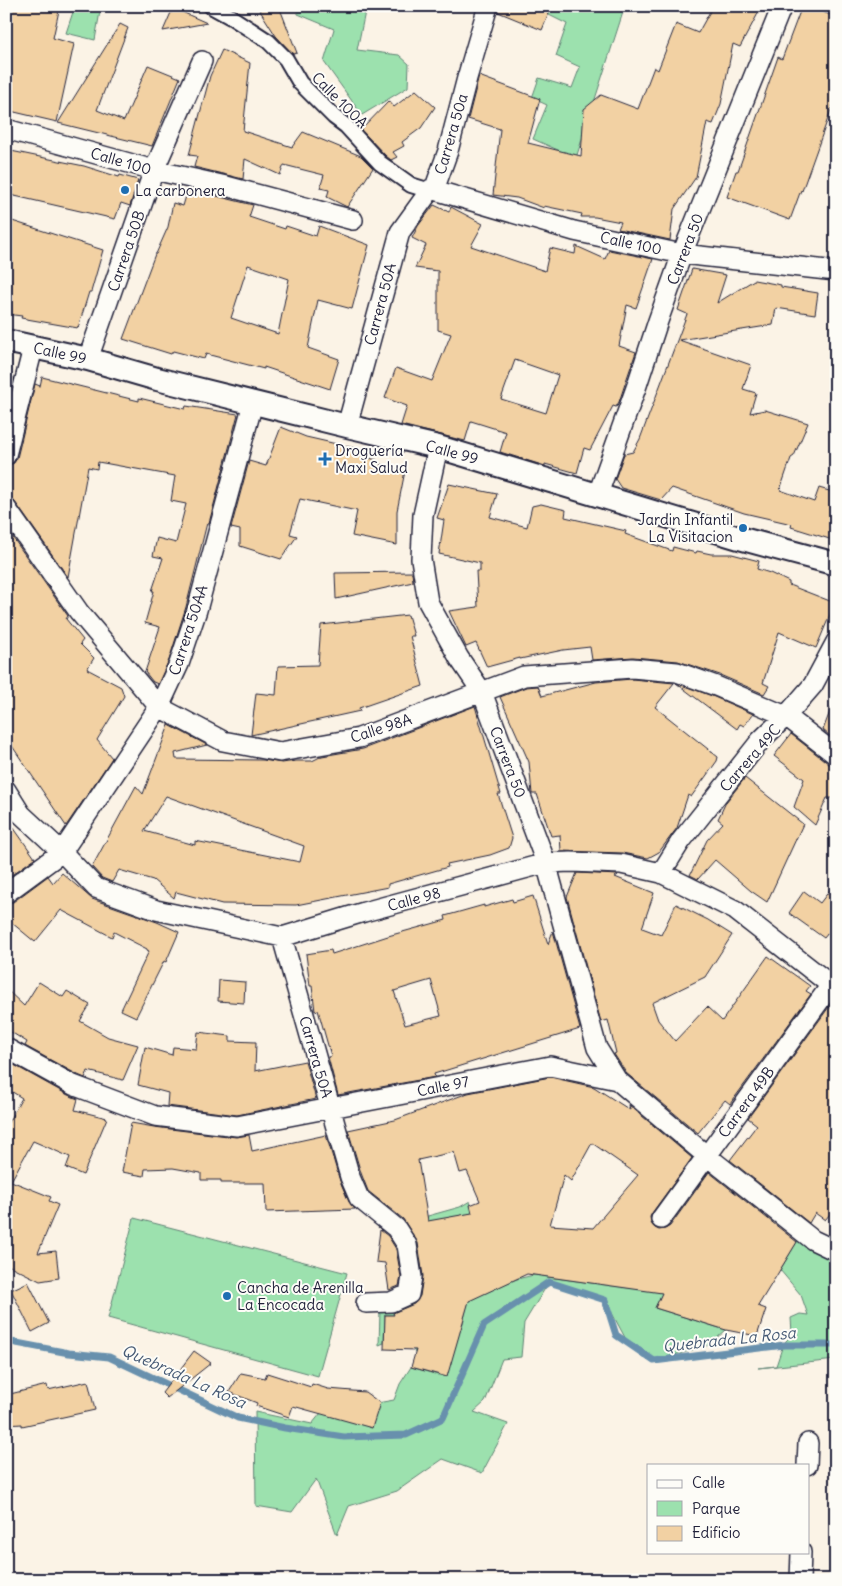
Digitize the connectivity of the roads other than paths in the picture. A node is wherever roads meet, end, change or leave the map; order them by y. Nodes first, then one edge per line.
1 (210, 6) edge
2 (488, 6) edge
3 (782, 6) edge
4 (202, 61) dead end
5 (467, 78) joint
6 (6, 129) edge
7 (154, 170) junction
8 (432, 190) junction
9 (353, 220) dead end
10 (682, 254) junction
11 (836, 271) edge
12 (6, 341) edge
13 (33, 348) junction
14 (88, 359) junction
15 (253, 403) junction
16 (347, 426) junction
17 (438, 447) junction
18 (6, 455) edge
19 (598, 494) junction
20 (6, 508) edge
21 (836, 564) edge
22 (836, 642) edge
23 (482, 692) junction
24 (159, 707) junction
25 (786, 716) junction
26 (836, 755) edge
27 (6, 790) edge
28 (62, 852) junction
29 (546, 863) junction
30 (661, 873) junction
31 (6, 893) edge
32 (282, 937) junction
33 (833, 987) edge
34 (6, 1048) edge
35 (617, 1080) junction
36 (331, 1108) junction
37 (707, 1156) junction
38 (661, 1219) dead end
39 (836, 1251) edge
40 (366, 1304) dead end
41 (808, 1443) dead end
42 (807, 1464) edge
43 (801, 1554) edge
44 (800, 1580) edge

1 - 8 street, Calle 100A
2 - 5 street, Carrera 50A
3 - 10 street, Carrera 50
4 - 7 street, Carrera 50B
5 - 8 street, Carrera 50a
6 - 7 street, Calle 100
7 - 9 street, Calle 100
7 - 14 street, Carrera 50B
8 - 10 street, Calle 100
8 - 16 street, Carrera 50A
10 - 11 street, Calle 100
10 - 19 street, Carrera 50
12 - 13 street, Calle 99
13 - 14 street, Calle 99
13 - 18 street
14 - 15 street, Calle 99
15 - 16 street, Calle 99
15 - 24 street, Carrera 50AA
16 - 17 street, Calle 99
17 - 19 street, Calle 99
17 - 23 street, Carrera 50
19 - 21 street, Calle 99
20 - 24 street, Calle 98A
22 - 25 street, Carrera 49C
23 - 24 street, Calle 98A
23 - 25 street, Calle 98A
23 - 29 street, Carrera 50
24 - 28 street, Carrera 50AA
25 - 26 street, Calle 98A
25 - 30 street, Carrera 49C
27 - 28 street, Calle 98
28 - 31 street, Carrera 50AA
28 - 32 street, Calle 98
29 - 30 street, Calle 98
29 - 32 street, Calle 98
29 - 35 street, Carrera 50
30 - 33 street, Calle 98
32 - 36 street, Carrera 50A
33 - 37 street, Carrera 49B
34 - 36 street, Calle 97
35 - 36 street, Calle 97
35 - 37 street, Calle 97
36 - 40 street, Carrera 50A
37 - 38 street, Carrera 49B
37 - 39 street, Calle 97
41 - 42 street
43 - 44 street

